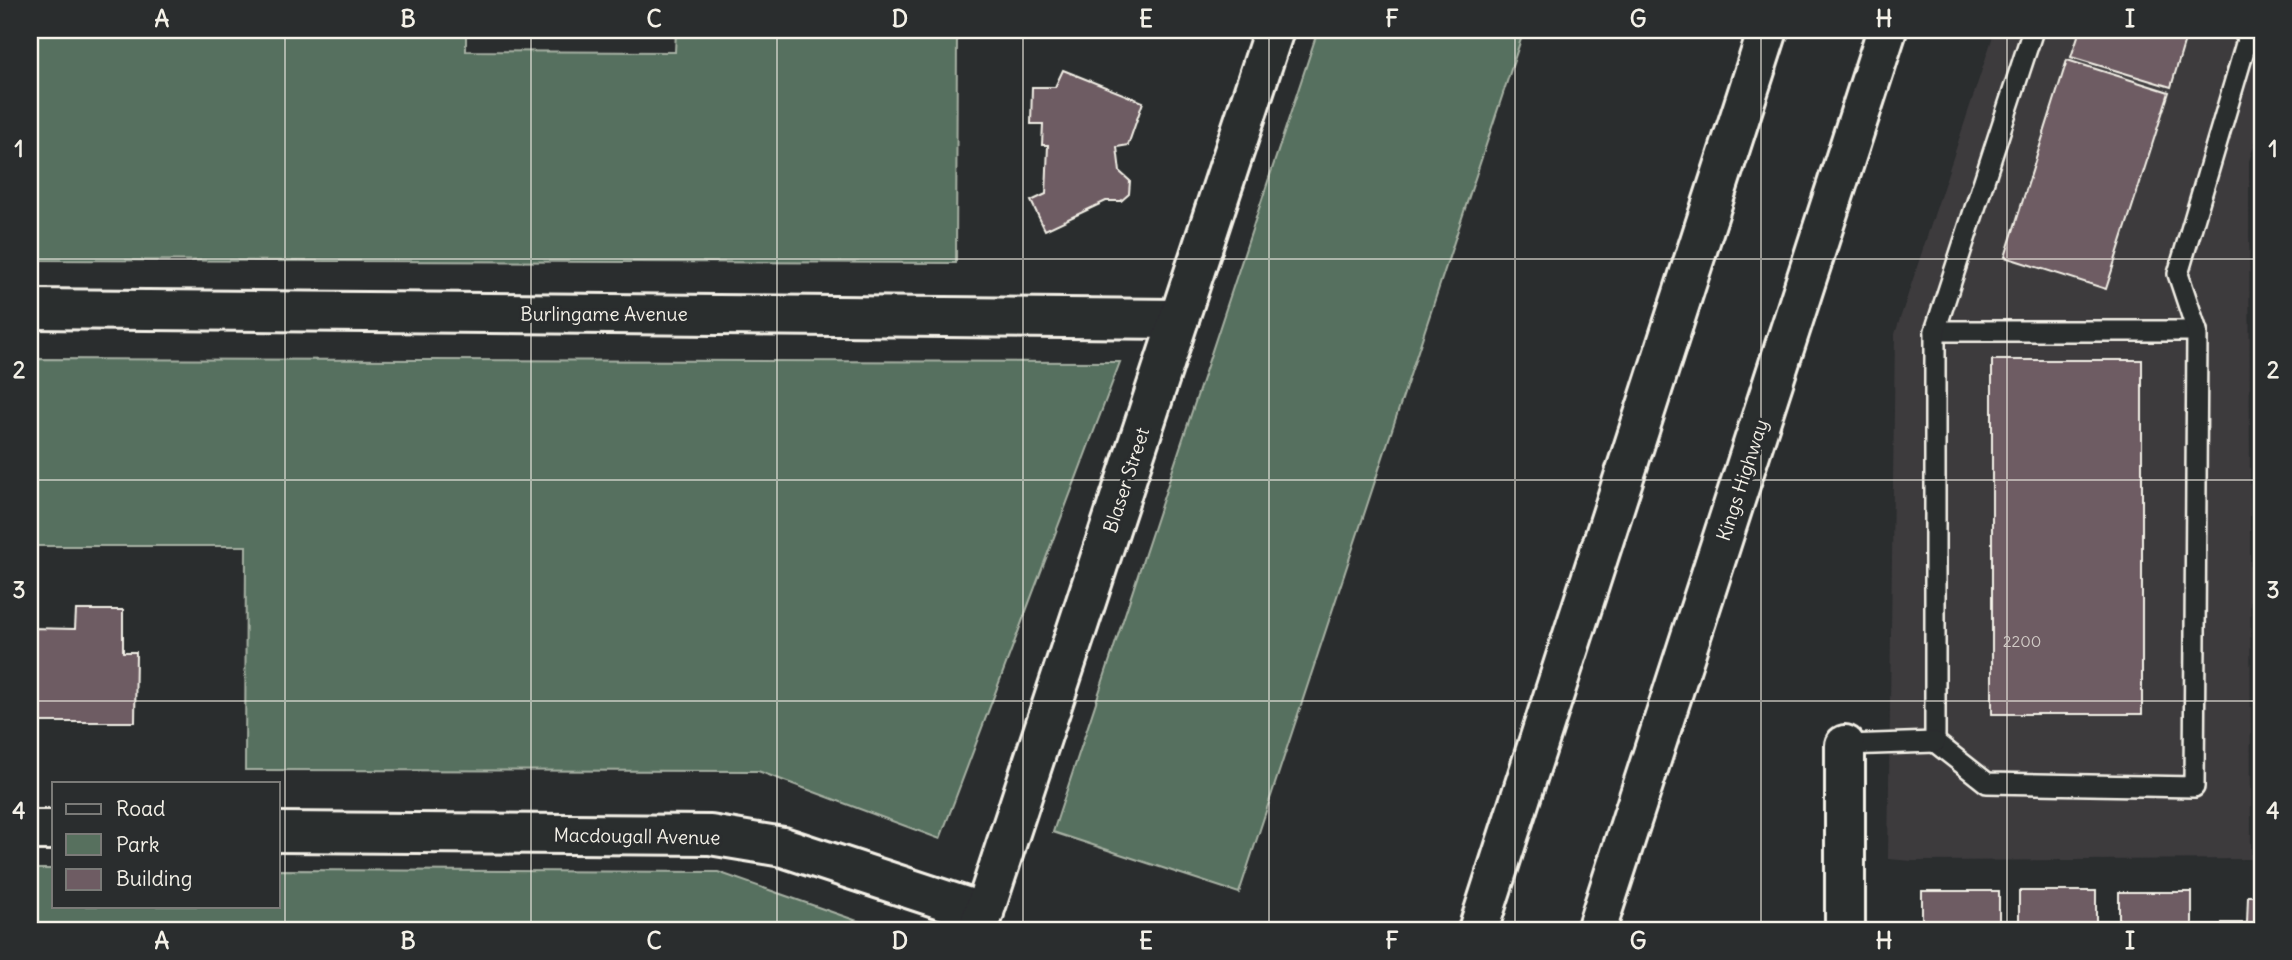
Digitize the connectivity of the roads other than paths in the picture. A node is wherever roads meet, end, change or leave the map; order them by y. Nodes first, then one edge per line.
1 (1274, 30) edge
2 (1769, 30) edge
3 (1887, 30) edge
4 (2033, 30) edge
5 (2250, 30) edge
6 (30, 309) edge
7 (1179, 319) junction
8 (1935, 331) junction
9 (2197, 331) junction
10 (1935, 742) junction
11 (1845, 745) joint
12 (30, 830) edge
13 (52, 830) edge
14 (280, 832) edge
15 (981, 922) edge
16 (1478, 930) edge
17 (1597, 930) edge
18 (1845, 930) edge

1 - 7 street, Blaser Street
2 - 16 street
3 - 17 street, Kings Highway
4 - 8 lane
5 - 9 lane
6 - 7 street, Burlingame Avenue
7 - 15 street, Blaser Street
8 - 9 lane
8 - 10 lane
9 - 10 lane
10 - 11 lane
11 - 18 street
12 - 13 street
14 - 15 street, Macdougall Avenue

